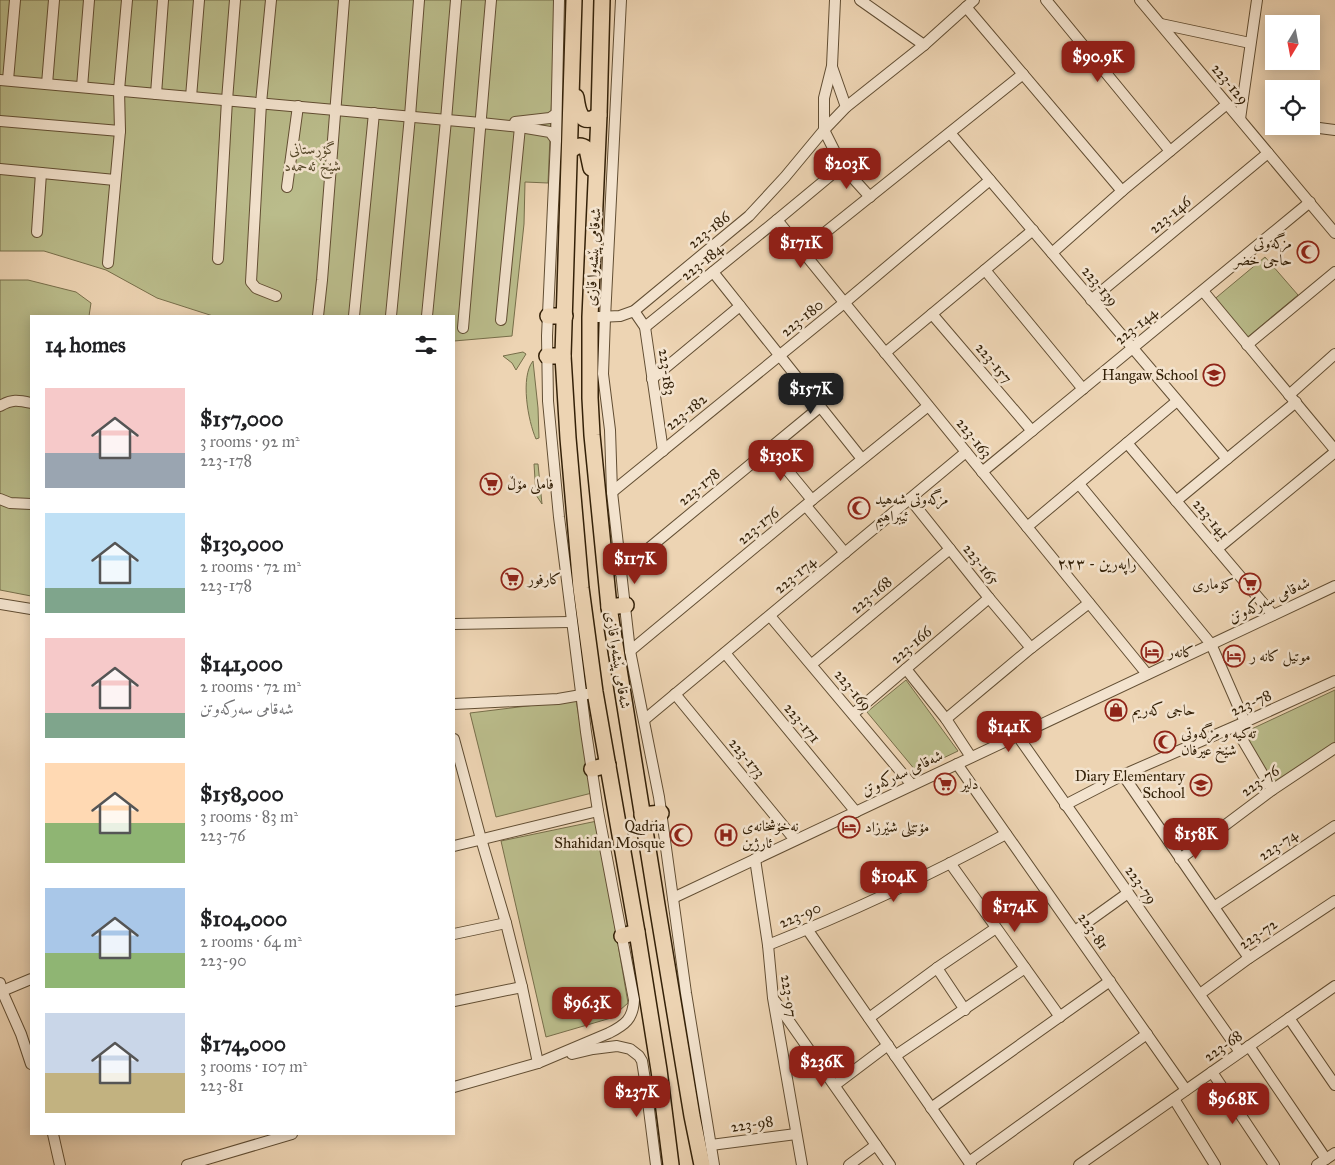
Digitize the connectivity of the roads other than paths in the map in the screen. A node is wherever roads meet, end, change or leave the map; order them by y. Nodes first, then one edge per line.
1 (15, 0) edge
2 (54, 0) edge
3 (89, 0) edge
4 (127, 0) edge
5 (163, 0) edge
6 (200, 0) edge
7 (235, 0) edge
8 (271, 0) edge
9 (344, 0) edge
10 (419, 0) edge
11 (456, 0) edge
12 (491, 0) edge
13 (559, 0) edge
14 (574, 0) edge
15 (602, 0) edge
16 (621, 0) edge
17 (835, 0) edge
18 (860, 0) edge
19 (1046, 0) edge
20 (1140, 0) edge
21 (1257, 0) edge
22 (971, 2) edge
23 (566, 17) junction
24 (1161, 24) junction
25 (1250, 43) junction
26 (924, 45) junction
27 (832, 66) junction
28 (572, 71) junction
29 (1023, 74) junction
30 (4, 80) edge
31 (47, 84) junction
32 (82, 87) junction
33 (119, 90) junction
34 (156, 94) junction
35 (191, 97) junction
36 (227, 100) junction
37 (261, 103) junction
38 (1227, 104) junction
39 (298, 106) junction
40 (846, 107) junction
41 (335, 110) junction
42 (374, 113) junction
43 (556, 114) junction
44 (599, 114) junction
45 (410, 116) junction
46 (1240, 119) junction
47 (446, 120) junction
48 (0, 121) edge
49 (481, 123) junction
50 (520, 127) junction
51 (1320, 128) edge
52 (824, 130) junction
53 (1335, 130) edge
54 (120, 131) junction
55 (950, 132) junction
56 (556, 140) junction
57 (570, 151) junction
58 (1170, 151) junction
59 (1268, 153) junction
60 (842, 166) junction
61 (0, 169) edge
62 (41, 173) junction
63 (116, 180) junction
64 (990, 180) junction
65 (287, 187) dead end
66 (1122, 191) junction
67 (870, 197) junction
68 (1310, 202) junction
69 (595, 204) junction
70 (777, 220) junction
71 (1033, 230) junction
72 (37, 232) dead end
73 (1335, 233) edge
74 (802, 251) junction
75 (1052, 253) junction
76 (218, 259) dead end
77 (108, 263) dead end
78 (985, 270) junction
79 (713, 272) junction
80 (1335, 272) edge
81 (1202, 291) junction
82 (276, 296) dead end
83 (1091, 300) junction
84 (844, 303) junction
85 (740, 306) junction
86 (634, 311) junction
87 (932, 314) junction
88 (318, 315) edge
89 (354, 315) edge
90 (391, 315) edge
91 (427, 315) edge
92 (548, 316) junction
93 (565, 316) junction
94 (597, 317) junction
95 (501, 320) dead end
96 (645, 327) junction
97 (463, 328) dead end
98 (1247, 344) junction
99 (1132, 348) junction
100 (886, 353) junction
101 (1335, 354) edge
102 (547, 356) junction
103 (563, 356) junction
104 (780, 356) junction
105 (652, 378) junction
106 (1083, 389) junction
107 (1292, 399) junction
108 (1177, 401) junction
109 (30, 403) edge
110 (0, 406) edge
111 (928, 406) junction
112 (820, 407) junction
113 (1032, 431) junction
114 (1126, 443) junction
115 (770, 448) junction
116 (663, 451) junction
117 (1335, 451) edge
118 (966, 452) junction
119 (862, 459) junction
120 (1227, 459) junction
121 (982, 472) junction
122 (1078, 484) junction
123 (612, 492) junction
124 (0, 499) edge
125 (910, 499) junction
126 (1176, 501) junction
127 (809, 503) junction
128 (30, 504) edge
129 (1027, 527) junction
130 (950, 549) junction
131 (1217, 549) junction
132 (845, 553) junction
133 (620, 572) junction
134 (1335, 586) edge
135 (574, 588) junction
136 (989, 598) junction
137 (1088, 603) junction
138 (0, 604) edge
139 (626, 605) junction
140 (609, 606) junction
141 (30, 609) edge
142 (1273, 615) junction
143 (770, 616) junction
144 (571, 622) junction
145 (455, 624) edge
146 (1211, 644) junction
147 (1031, 648) junction
148 (630, 651) junction
149 (725, 653) junction
150 (812, 664) junction
151 (906, 669) junction
152 (1147, 674) junction
153 (1335, 681) edge
154 (588, 694) junction
155 (675, 694) junction
156 (455, 704) edge
157 (853, 714) junction
158 (946, 719) junction
159 (644, 720) junction
160 (1245, 722) junction
161 (1235, 727) junction
162 (1017, 735) junction
163 (455, 743) edge
164 (1335, 748) edge
165 (971, 757) junction
166 (957, 764) junction
167 (608, 765) junction
168 (592, 769) junction
169 (1123, 775) junction
170 (912, 785) junction
171 (1272, 790) junction
172 (1066, 805) junction
173 (598, 811) junction
174 (856, 812) junction
175 (662, 813) junction
176 (642, 815) junction
177 (1335, 826) edge
178 (1006, 834) junction
179 (481, 839) junction
180 (795, 840) junction
181 (455, 846) edge
182 (755, 859) junction
183 (1180, 859) junction
184 (950, 864) junction
185 (1128, 893) junction
186 (673, 898) junction
187 (1335, 901) edge
188 (1214, 907) junction
189 (506, 923) junction
190 (996, 928) junction
191 (807, 929) junction
192 (1075, 931) junction
193 (637, 932) junction
194 (455, 934) edge
195 (622, 936) junction
196 (768, 945) junction
197 (1249, 958) junction
198 (937, 968) junction
199 (1025, 968) junction
200 (30, 979) edge
201 (1110, 981) junction
202 (1335, 986) edge
203 (522, 987) junction
204 (1, 989) edge
205 (1200, 994) junction
206 (773, 998) junction
207 (455, 1001) edge
208 (964, 1010) junction
209 (1060, 1017) junction
210 (869, 1018) junction
211 (1289, 1018) junction
212 (683, 1019) junction
213 (1147, 1034) junction
214 (888, 1046) junction
215 (1244, 1049) junction
216 (895, 1056) junction
217 (30, 1061) edge
218 (542, 1061) junction
219 (643, 1068) junction
220 (659, 1070) junction
221 (1212, 1072) junction
222 (1331, 1072) edge
223 (835, 1085) junction
224 (1335, 1086) edge
225 (455, 1088) edge
226 (1186, 1090) junction
227 (1174, 1099) junction
228 (931, 1108) junction
229 (796, 1134) junction
230 (53, 1135) edge
231 (289, 1135) edge
232 (711, 1145) junction
233 (876, 1145) junction
234 (1335, 1152) edge
235 (1321, 1162) edge
236 (1211, 1163) edge
237 (667, 1164) edge
238 (970, 1164) edge
239 (60, 1165) edge
240 (188, 1165) edge
241 (702, 1165) edge
242 (714, 1165) edge
243 (802, 1165) edge
244 (849, 1165) edge
245 (890, 1165) edge
246 (1079, 1165) edge
247 (1274, 1165) edge

1 - 30 street
2 - 31 street
3 - 32 street
4 - 33 street
5 - 34 street
6 - 35 street
7 - 36 street
8 - 37 street
9 - 41 street
10 - 45 street
11 - 47 street
12 - 49 street
13 - 23 street
14 - 23 highway, شەقامی پێشەوا قازی
15 - 44 highway, شەقامی پێشەوا قازی
16 - 94 street
17 - 27 street
18 - 26 street
19 - 58 street
20 - 24 street, 223-129
21 - 25 street
22 - 26 street, 223-186
22 - 29 street
23 - 28 highway, شەقامی پێشەوا قازی
23 - 43 street
24 - 25 street
24 - 38 street, 223-129
25 - 46 street
26 - 40 street, 223-186
27 - 40 street
27 - 52 street
28 - 44 highway
28 - 57 highway, شەقامی پێشەوا قازی
29 - 55 street
29 - 66 street
30 - 31 street
31 - 32 street
32 - 33 street
33 - 34 street
33 - 54 street
34 - 35 street
35 - 36 street
36 - 37 street
36 - 76 street
37 - 39 street
37 - 82 street
38 - 46 street, 223-129
38 - 58 street
39 - 41 street
39 - 65 street
40 - 52 street, 223-186
41 - 42 street
41 - 88 street
42 - 45 street
42 - 89 street
43 - 49 street
43 - 56 street
44 - 69 highway, شەقامی پێشەوا قازی
45 - 47 street
45 - 90 street
46 - 59 street, 223-129
47 - 49 street
47 - 91 street
48 - 54 street
49 - 50 street
49 - 97 street
50 - 56 street
50 - 95 street
51 - 53 street
52 - 60 street
52 - 86 street, 223-186
54 - 63 street
55 - 64 street, 223-139
55 - 67 street
56 - 92 street
57 - 69 highway
57 - 93 highway, شەقامی پێشەوا قازی
58 - 66 street
59 - 68 street, 223-129
59 - 83 street, 223-146
60 - 67 street
60 - 70 street, 223-184
61 - 62 street
62 - 63 street
62 - 72 street
63 - 77 street
64 - 71 street, 223-139
64 - 84 street, 223-180
66 - 75 street
67 - 74 street
68 - 73 street, 223-129
68 - 81 street, 223-144
69 - 94 highway, شەقامی پێشەوا قازی
70 - 74 street, 223-163
70 - 79 street, 223-184
71 - 75 street, 223-139
71 - 78 street
74 - 84 street, 223-163
75 - 83 street, 223-139
78 - 87 street
78 - 106 street
79 - 85 street
79 - 96 street, 223-184
80 - 98 street
81 - 98 street
81 - 99 street, 223-144
83 - 99 street, 223-139
84 - 100 street, 223-163
84 - 104 street, 223-180
85 - 104 street
85 - 105 street
86 - 94 street, 223-186
86 - 96 street
87 - 100 street
87 - 113 street, 223-157
92 - 93 highway
92 - 102 street
93 - 103 highway, شەقامی پێشەوا قازی
94 - 123 street
94 - 140 highway, شەقامی پێشەوا قازی
96 - 105 street, 223-183
98 - 107 street
99 - 106 street, 223-144
99 - 108 street, 223-139
100 - 111 street, 223-163
101 - 107 street
102 - 103 highway
102 - 135 street
103 - 135 highway, شەقامی پێشەوا قازی
104 - 112 street
104 - 116 street, 223-182
105 - 116 street, 223-183
106 - 113 street, 223-144
107 - 117 street
107 - 120 street
108 - 114 street
108 - 120 street, 223-139
109 - 110 street
111 - 118 street, 223-163
111 - 119 street, 223-176
112 - 115 street, 223-178
112 - 119 street
113 - 121 street, 223-144
114 - 122 street
114 - 126 street, 223-141
115 - 127 street
115 - 133 street, 223-178
116 - 123 street, 223-182
117 - 131 street
118 - 121 street, 223-163
118 - 125 street, 223-174
119 - 127 street, 223-176
120 - 126 street
121 - 129 street, 223-163
122 - 129 street
122 - 146 street
123 - 133 street
124 - 128 street
125 - 130 street, 223-165
125 - 132 street, 223-174
126 - 131 street, 223-141
127 - 132 street
127 - 148 street, 223-176
129 - 137 street, 223-163
130 - 136 street, 223-165
130 - 150 street, 223-168
131 - 142 street, 223-141
132 - 143 street, 223-174
133 - 139 street
134 - 142 street, شەقامی سەرکەوتن
135 - 144 street
135 - 154 highway, شەقامی پێشەوا قازی
136 - 147 street, 223-165
136 - 151 street, 223-166
137 - 147 street
137 - 152 street, 223-163
138 - 141 street
139 - 140 highway
139 - 148 street
140 - 176 highway, شەقامی پێشەوا قازی
142 - 146 street, شەقامی سەرکەوتن
143 - 149 street, 223-174
143 - 150 street, 223-169
144 - 145 street
144 - 154 street
146 - 152 street, شەقامی سەرکەوتن
146 - 160 street
147 - 158 street
148 - 159 street
149 - 155 street, 223-174
149 - 174 street, 223-171
150 - 157 street, 223-169
151 - 157 street, 223-166
151 - 158 street
152 - 162 street, شەقامی سەرکەوتن
153 - 160 street, 223-78
154 - 156 street
154 - 167 highway, شەقامی پێشەوا قازی
154 - 168 street
155 - 159 street, 223-174
155 - 180 street, 223-173
157 - 170 street, 223-169
158 - 165 street
159 - 175 street
160 - 161 street, 223-78
161 - 169 street, 223-78
161 - 171 street
162 - 165 street, شەقامی سەرکەوتن
162 - 172 street, 223-79
163 - 179 street
164 - 171 street, 223-76
165 - 166 street, شەقامی سەرکەوتن
166 - 170 street, شەقامی سەرکەوتن
166 - 178 street, 223-81
167 - 168 highway
167 - 193 highway, شەقامی پێشەوا قازی
168 - 173 street
169 - 172 street, 223-78
169 - 183 street
170 - 174 street, شەقامی سەرکەوتن
171 - 183 street, 223-76
172 - 185 street, 223-79
173 - 179 street
173 - 195 street
174 - 180 street, شەقامی سەرکەوتن
175 - 176 highway
175 - 186 street
176 - 212 highway, شەقامی پێشەوا قازی
177 - 188 street, 223-74
178 - 184 street, 223-90
178 - 192 street, 223-81
179 - 181 street
179 - 189 street
180 - 182 street, شەقامی سەرکەوتن
182 - 186 street, شەقامی سەرکەوتن
182 - 196 street, 223-97
183 - 188 street
184 - 190 street
184 - 191 street, 223-90
185 - 192 street
185 - 205 street, 223-79
186 - 212 street
187 - 197 street, 223-72
188 - 197 street
189 - 194 street
189 - 203 street
190 - 198 street
190 - 199 street
191 - 196 street, 223-90
191 - 210 street
192 - 201 street, 223-81
193 - 195 highway
193 - 220 highway, شەقامی پێشەوا قازی
195 - 218 street
196 - 206 street, 223-97
197 - 205 street, 223-72
198 - 208 street
198 - 210 street
199 - 208 street
199 - 209 street
200 - 204 street
201 - 209 street
201 - 213 street, 223-81
202 - 211 street, 223-68
203 - 207 street
203 - 218 street
204 - 217 street
205 - 215 street, 223-79
206 - 223 street
206 - 229 street, 223-97
208 - 216 street
209 - 228 street
210 - 214 street
211 - 215 street, 223-68
211 - 222 street
212 - 232 street
212 - 241 highway, شەقامی پێشەوا قازی
213 - 226 street, 223-81
213 - 238 street
214 - 216 street
214 - 223 street
215 - 221 street, 223-68
215 - 235 street, 223-79
216 - 228 street
218 - 219 street
218 - 225 street
219 - 220 highway
219 - 237 street
220 - 237 highway, شەقامی پێشەوا قازی
221 - 226 street, 223-68
221 - 247 street
222 - 224 street
223 - 233 street
226 - 227 street, 223-68
227 - 236 street
227 - 246 street, 223-68
228 - 238 street
229 - 232 street, 223-98
229 - 243 street, 223-97
230 - 239 street
231 - 240 street
232 - 242 street
233 - 244 street
233 - 245 street
234 - 235 street

